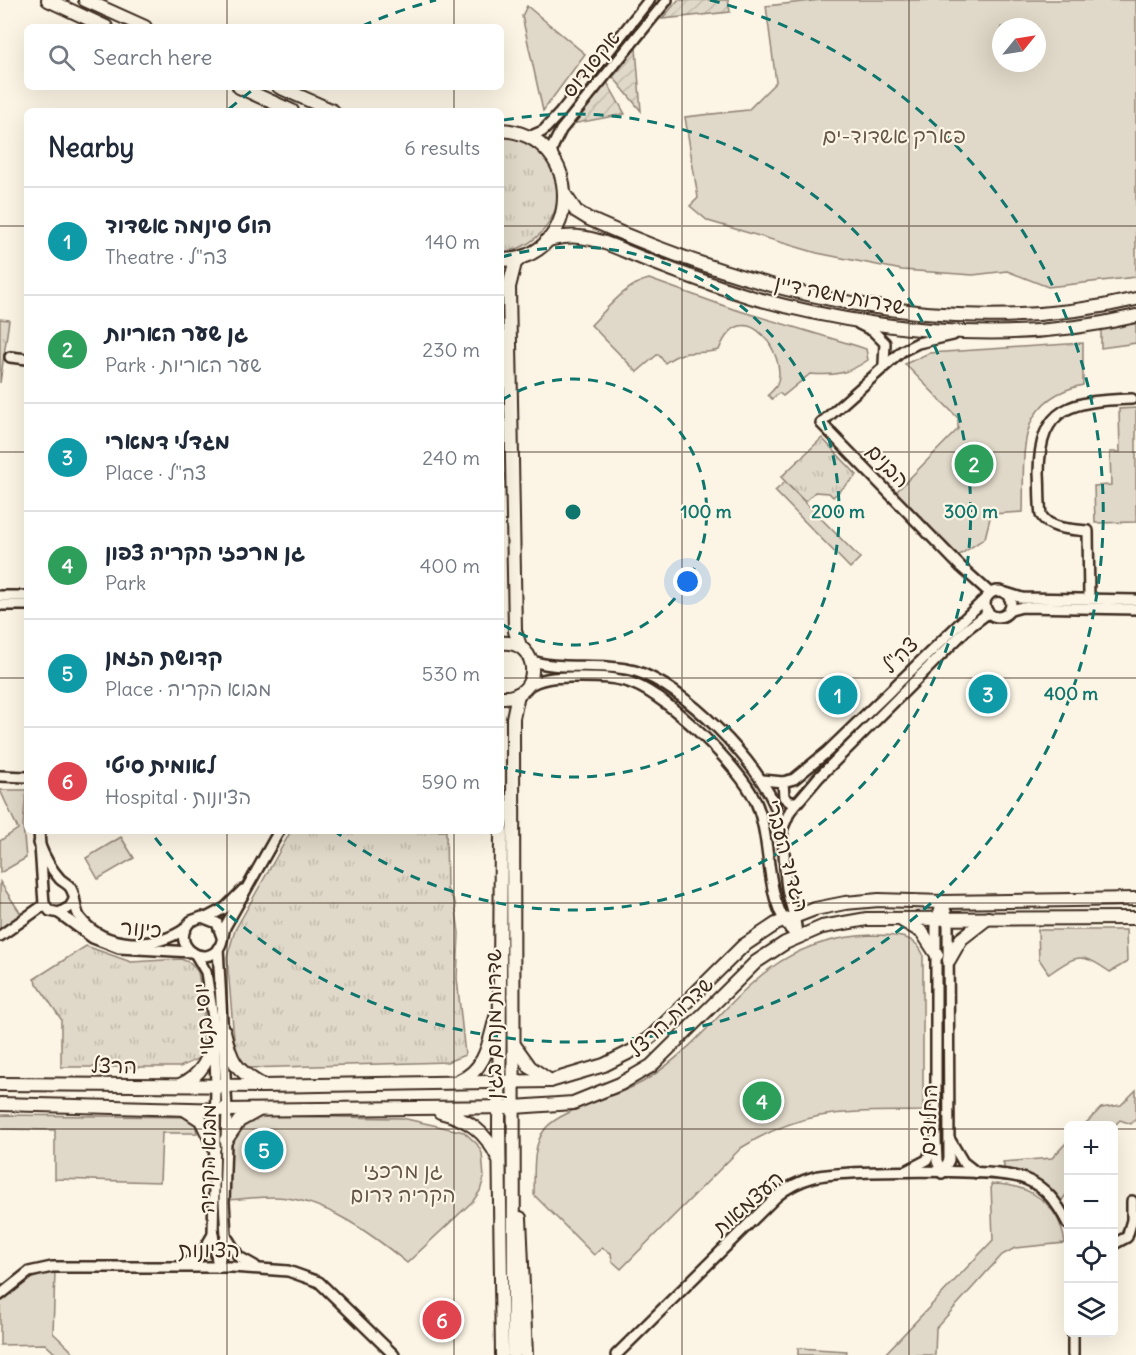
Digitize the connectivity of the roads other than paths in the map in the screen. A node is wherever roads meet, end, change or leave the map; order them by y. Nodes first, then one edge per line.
1 (48, 0) edge
2 (85, 0) edge
3 (649, 0) edge
4 (667, 0) edge
5 (100, 24) edge
6 (138, 24) edge
7 (246, 90) edge
8 (286, 90) edge
9 (285, 108) edge
10 (326, 108) edge
11 (504, 131) edge
12 (529, 137) junction
13 (551, 156) junction
14 (565, 195) junction
15 (547, 240) junction
16 (522, 256) junction
17 (504, 259) edge
18 (1136, 299) edge
19 (1136, 316) edge
20 (846, 318) junction
21 (962, 332) junction
22 (10, 357) dead end
23 (24, 359) edge
24 (884, 364) junction
25 (1132, 399) dead end
26 (1006, 593) junction
27 (0, 596) edge
28 (24, 596) edge
29 (988, 596) junction
30 (1089, 599) junction
31 (1136, 600) edge
32 (0, 605) edge
33 (24, 605) edge
34 (1136, 609) edge
35 (1011, 610) junction
36 (988, 613) junction
37 (504, 643) edge
38 (520, 646) junction
39 (531, 660) junction
40 (523, 691) junction
41 (504, 696) edge
42 (0, 776) edge
43 (24, 777) edge
44 (762, 780) junction
45 (783, 782) junction
46 (797, 802) junction
47 (782, 830) junction
48 (39, 834) edge
49 (277, 834) edge
50 (501, 834) edge
51 (39, 843) junction
52 (254, 877) junction
53 (63, 882) junction
54 (43, 892) junction
55 (1136, 899) edge
56 (74, 900) junction
57 (943, 902) junction
58 (44, 905) junction
59 (59, 913) junction
60 (208, 918) junction
61 (789, 918) junction
62 (942, 918) junction
63 (988, 918) junction
64 (1136, 918) edge
65 (899, 919) junction
66 (186, 928) junction
67 (0, 936) edge
68 (222, 937) junction
69 (797, 937) junction
70 (218, 948) junction
71 (194, 954) junction
72 (943, 957) junction
73 (501, 1001) junction
74 (219, 1033) junction
75 (513, 1042) junction
76 (550, 1081) junction
77 (452, 1083) junction
78 (500, 1083) junction
79 (514, 1083) junction
80 (0, 1084) edge
81 (178, 1086) junction
82 (222, 1086) junction
83 (263, 1086) junction
84 (0, 1104) edge
85 (424, 1107) junction
86 (499, 1107) junction
87 (514, 1107) junction
88 (183, 1109) junction
89 (259, 1109) junction
90 (221, 1110) junction
91 (949, 1138) junction
92 (226, 1140) junction
93 (936, 1140) junction
94 (214, 1147) junction
95 (500, 1161) junction
96 (903, 1173) junction
97 (942, 1173) junction
98 (979, 1174) junction
99 (514, 1185) junction
100 (1132, 1201) dead end
101 (501, 1215) junction
102 (1064, 1217) edge
103 (213, 1234) junction
104 (226, 1236) junction
105 (1118, 1242) edge
106 (218, 1267) junction
107 (176, 1268) junction
108 (260, 1268) junction
109 (0, 1295) edge
110 (1072, 1337) edge
111 (1073, 1344) junction
112 (394, 1355) edge
113 (493, 1355) edge
114 (502, 1355) edge
115 (514, 1355) edge
116 (526, 1355) edge
117 (616, 1355) edge
118 (1073, 1355) edge
119 (1080, 1355) edge

1 - 5 main road
2 - 6 main road
3 - 12 street, אקסודוס
4 - 13 street, אקסודוס
7 - 9 main road
8 - 10 main road
11 - 12 main road
12 - 13 main road
13 - 14 main road
14 - 15 main road
14 - 18 main road, שדרות משה דיין
15 - 16 main road
15 - 20 main road, שדרות משה דיין
16 - 17 main road
16 - 38 main road
19 - 21 main road, שדרות משה דיין
20 - 21 main road, שדרות משה דיין
20 - 24 street
21 - 24 street, הבנים
22 - 23 street
24 - 29 street, הבנים
25 - 30 street
26 - 29 street
26 - 30 street
26 - 35 street
27 - 28 street
29 - 36 street
29 - 45 street, צה"ל
30 - 31 street
32 - 33 street
34 - 35 street
35 - 36 street
36 - 46 street, צה"ל
37 - 38 main road
38 - 39 main road
39 - 40 main road, שדרות מנחם בגין
39 - 44 street, הגדוד העברי
40 - 41 main road
40 - 61 street, הגדוד העברי
40 - 75 main road, שדרות מנחם בגין
42 - 43 street
44 - 45 street
44 - 47 street, הגדוד העברי
45 - 46 street
46 - 47 street, צה"ל
47 - 61 street, הגדוד העברי
48 - 51 street
49 - 52 street
50 - 73 main road, שדרות מנחם בגין
51 - 53 street
51 - 54 street
52 - 60 street
52 - 68 street
53 - 54 street
53 - 56 street
54 - 58 street
55 - 57 main road, שדרות הרצל
56 - 59 street
56 - 66 street, כינור
57 - 61 main road, שדרות הרצל
57 - 62 street, החלוצים
58 - 59 street
58 - 67 street
59 - 71 street, כינור
60 - 66 street
60 - 68 street
61 - 69 street, הגדוד העברי
61 - 76 main road, שדרות הרצל
62 - 63 main road, שדרות הרצל
62 - 65 main road, שדרות הרצל
62 - 72 street, החלוצים
63 - 64 main road, שדרות הרצל
63 - 72 main road
65 - 69 main road, שדרות הרצל
65 - 72 main road
66 - 71 street
68 - 70 street
69 - 87 main road, שדרות הרצל
70 - 71 street
70 - 74 street, יוסי בנאי
71 - 74 street, יוסי בנאי
72 - 91 street, החלוצים
72 - 93 street, החלוצים
73 - 77 main road
73 - 78 main road, שדרות מנחם בגין
74 - 81 main road
74 - 82 street, יוסי בנאי
74 - 83 main road
75 - 76 main road
75 - 79 main road, שדרות מנחם בגין
76 - 79 main road, שדרות הרצל
77 - 78 main road, שדרות הרצל
77 - 83 main road, שדרות הרצל
78 - 79 main road, שדרות הרצל
78 - 86 main road, שדרות מנחם בגין
79 - 87 main road, שדרות מנחם בגין
80 - 81 main road, הרצל
81 - 82 main road, הרצל
82 - 83 main road, שדרות הרצל
82 - 90 street, מבוא הקריה
84 - 88 main road, הרצל
85 - 86 main road, שדרות הרצל
85 - 89 main road, שדרות הרצל
85 - 95 main road
86 - 87 main road, שדרות הרצל
86 - 95 main road, שדרות מנחם בגין
87 - 99 main road, שדרות מנחם בגין
88 - 90 main road, שדרות הרצל
88 - 94 main road
89 - 90 main road, שדרות הרצל
89 - 92 main road
90 - 92 street, מבוא הקריה
90 - 94 street, מבוא הקריה
91 - 97 street, החלוצים
91 - 98 street
92 - 104 street, מבוא הקריה
93 - 96 street
93 - 97 street, החלוצים
94 - 103 street, מבוא הקריה
95 - 101 main road, שדרות מנחם בגין
96 - 97 street, העצמאות
96 - 117 street, העצמאות
97 - 98 street, העצמאות
98 - 102 street, העצמאות
99 - 115 main road, שדרות מנחם בגין
99 - 116 main road
100 - 105 street
101 - 113 main road
101 - 114 main road, שדרות מנחם בגין
103 - 106 street, מבוא הקריה
103 - 107 street
104 - 106 street, מבוא הקריה
104 - 108 street
106 - 107 street, הציונות
106 - 108 street, הציונות
107 - 109 street, הציונות
108 - 112 street, הציונות
110 - 111 street
111 - 118 street
111 - 119 street

